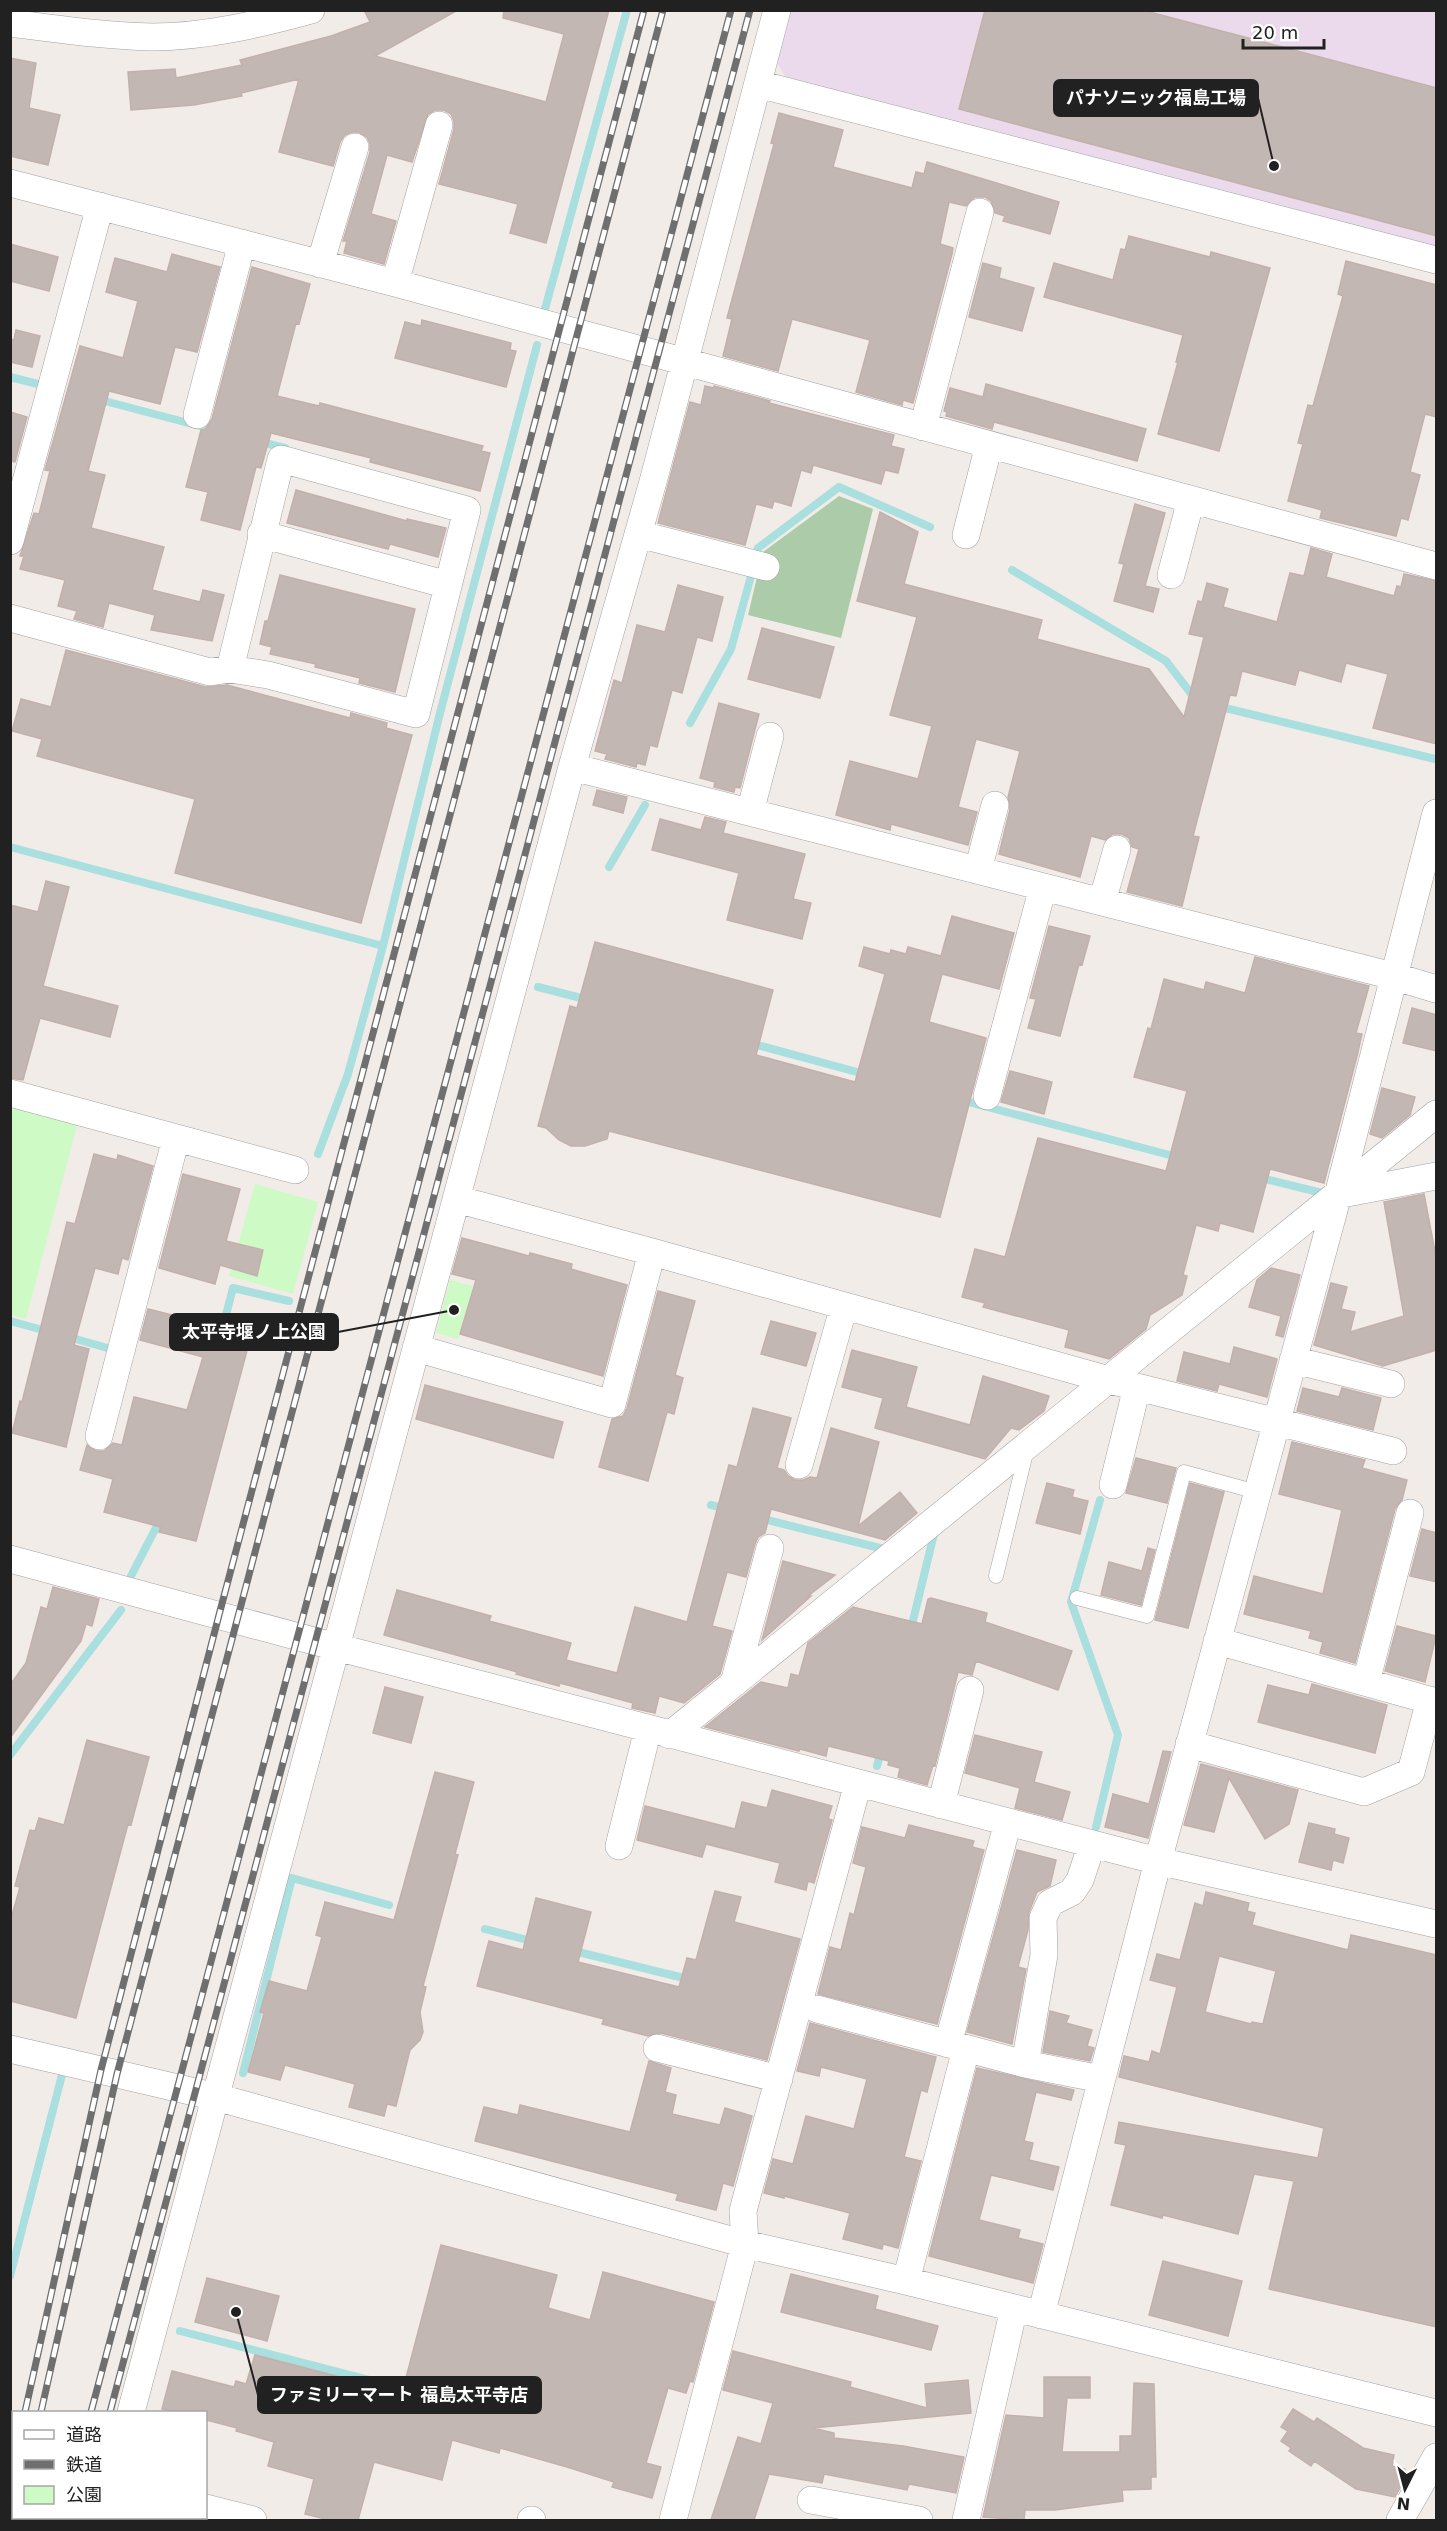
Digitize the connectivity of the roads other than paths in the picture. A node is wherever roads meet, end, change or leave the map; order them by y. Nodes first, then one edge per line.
1 (311, 10) edge
2 (777, 10) edge
3 (10, 24) edge
4 (758, 84) junction
5 (440, 125) dead end
6 (355, 147) dead end
7 (10, 183) edge
8 (100, 206) junction
9 (980, 212) dead end
10 (242, 243) junction
11 (1437, 260) edge
12 (320, 264) junction
13 (395, 283) junction
14 (684, 363) junction
15 (196, 415) dead end
16 (923, 427) junction
17 (988, 445) junction
18 (1191, 500) junction
19 (261, 534) junction
20 (638, 534) junction
21 (966, 535) dead end
22 (10, 541) edge
23 (1437, 566) edge
24 (766, 567) dead end
25 (1171, 575) dead end
26 (448, 585) junction
27 (10, 618) edge
28 (230, 669) junction
29 (770, 736) dead end
30 (572, 767) junction
31 (994, 805) dead end
32 (750, 812) junction
33 (1437, 813) edge
34 (1117, 849) dead end
35 (978, 870) junction
36 (1043, 887) junction
37 (1102, 902) junction
38 (1393, 976) junction
39 (1437, 989) edge
40 (10, 1093) edge
41 (987, 1096) dead end
42 (1437, 1114) edge
43 (176, 1138) junction
44 (295, 1170) dead end
45 (1437, 1176) edge
46 (1338, 1195) junction
47 (456, 1199) junction
48 (652, 1252) junction
49 (844, 1306) junction
50 (416, 1348) junction
51 (1293, 1360) junction
52 (1109, 1380) junction
53 (1391, 1384) dead end
54 (1137, 1387) junction
55 (1276, 1421) junction
56 (99, 1436) dead end
57 (1027, 1447) junction
58 (1393, 1451) dead end
59 (799, 1465) dead end
60 (1113, 1485) dead end
61 (1257, 1492) junction
62 (1410, 1513) dead end
63 (770, 1548) dead end
64 (10, 1559) edge
65 (996, 1576) dead end
66 (1077, 1598) dead end
67 (1217, 1641) junction
68 (336, 1647) junction
69 (1366, 1682) junction
70 (734, 1683) junction
71 (970, 1690) dead end
72 (1433, 1701) edge
73 (659, 1732) junction
74 (1189, 1744) junction
75 (858, 1783) junction
76 (941, 1805) junction
77 (1008, 1822) junction
78 (1092, 1844) junction
79 (619, 1846) dead end
80 (1158, 1861) junction
81 (1437, 1924) edge
82 (817, 2009) dead end
83 (957, 2046) junction
84 (657, 2048) dead end
85 (10, 2049) edge
86 (1025, 2064) junction
87 (779, 2079) junction
88 (1101, 2079) junction
89 (216, 2097) junction
90 (745, 2244) junction
91 (906, 2281) junction
92 (1014, 2308) junction
93 (1041, 2315) junction
94 (141, 2370) junction
95 (131, 2411) edge
96 (150, 2411) edge
97 (1437, 2413) edge
98 (1437, 2457) edge
99 (811, 2500) dead end
100 (207, 2508) edge
101 (253, 2520) edge
102 (673, 2520) edge
103 (919, 2520) edge
104 (966, 2520) edge
105 (1400, 2520) edge

1 - 3 street
2 - 4 street
4 - 11 street
4 - 14 street
5 - 13 street
6 - 12 street
7 - 8 street
8 - 10 street
8 - 22 street
9 - 16 street
10 - 12 street
10 - 15 street
12 - 13 street
13 - 14 street
14 - 16 street
14 - 20 street
16 - 17 street
17 - 18 street
17 - 21 street
18 - 23 street
18 - 25 street
19 - 26 street
19 - 26 street
19 - 28 street
20 - 24 street
20 - 30 street
26 - 28 street
27 - 28 street
29 - 32 street
30 - 32 street
30 - 47 street
31 - 35 street
32 - 35 street
33 - 38 street
34 - 37 street
35 - 36 street
36 - 37 street
36 - 41 street
37 - 38 street
38 - 39 street
38 - 46 street
40 - 43 street
42 - 46 street
43 - 44 street
43 - 56 street
45 - 46 street
46 - 51 street
46 - 52 street
47 - 48 street
47 - 50 street
48 - 49 street
48 - 50 street
49 - 52 street
49 - 59 street
50 - 68 street
51 - 53 street
51 - 55 street
52 - 54 street
52 - 57 street
54 - 55 street
54 - 60 street
55 - 58 street
55 - 61 street
57 - 65 lane
57 - 70 street
61 - 66 lane
61 - 67 street
62 - 69 street
63 - 70 street
64 - 68 street
67 - 69 street
67 - 74 street
68 - 73 street
68 - 89 street
69 - 72 street
70 - 73 street
71 - 76 street
72 - 74 street
73 - 75 street
73 - 79 street
74 - 80 street
75 - 76 street
75 - 87 street
76 - 77 street
77 - 78 street
77 - 83 street
78 - 80 street
78 - 86 street
80 - 81 street
80 - 88 street
82 - 83 street
83 - 86 street
83 - 91 street
84 - 87 street
85 - 89 street
86 - 88 street
87 - 90 street
88 - 93 street
89 - 90 street
89 - 94 street
90 - 91 street
90 - 102 street
91 - 92 street
92 - 93 street
92 - 104 street
93 - 97 street
94 - 95 street
94 - 96 street
98 - 105 street
99 - 103 street
100 - 101 street

